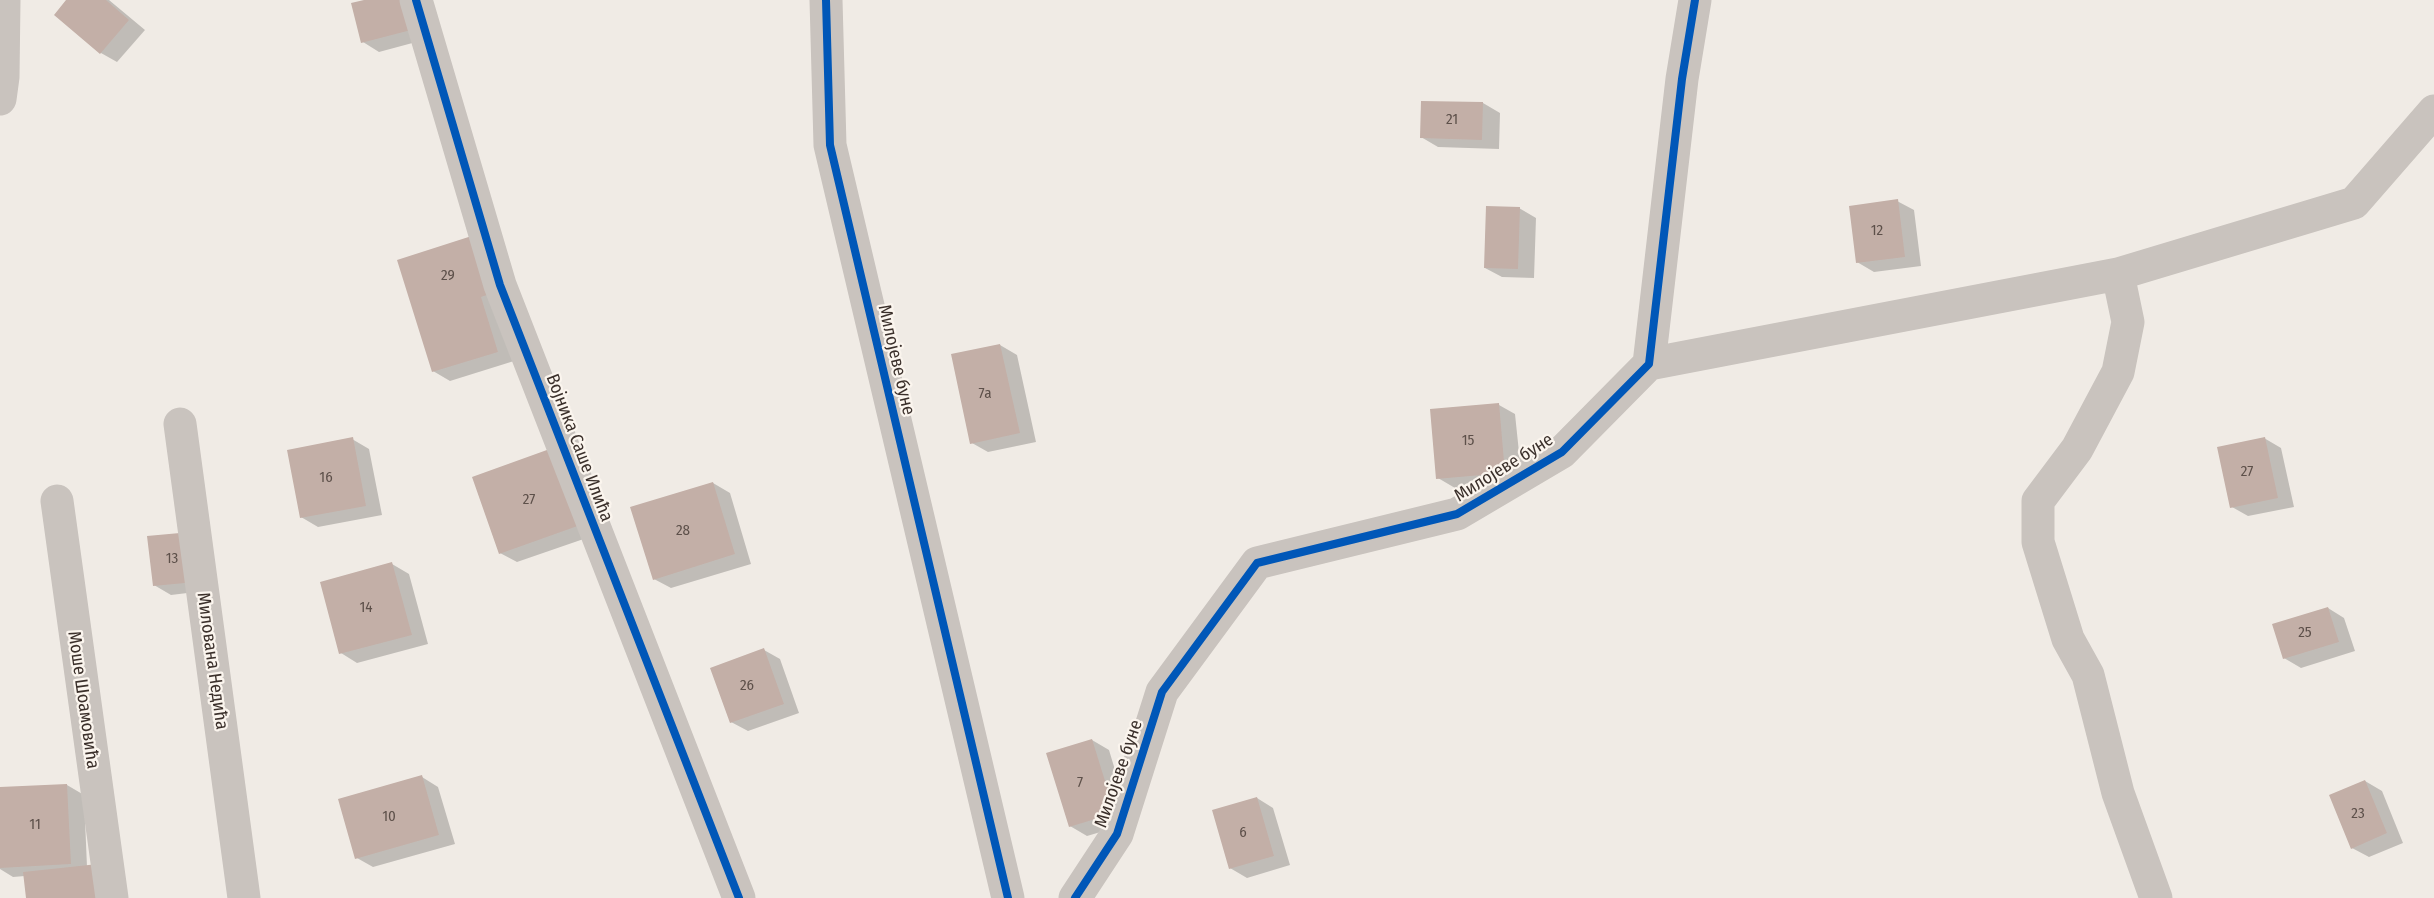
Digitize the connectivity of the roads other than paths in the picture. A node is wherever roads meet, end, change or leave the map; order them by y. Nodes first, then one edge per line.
1 (4, 0) edge
2 (416, 0) edge
3 (826, 0) edge
4 (1695, 0) edge
5 (0, 99) edge
6 (2434, 111) edge
7 (2118, 274) junction
8 (1649, 364) junction
9 (180, 424) dead end
10 (57, 501) dead end
11 (112, 898) edge
12 (244, 898) edge
13 (738, 898) edge
14 (1008, 898) edge
15 (1075, 898) edge
16 (2156, 898) edge

1 - 5 street
2 - 13 street, Војника Саше Илића
3 - 14 street, Милојеве буне
4 - 8 street
6 - 7 street
7 - 8 street
7 - 16 street
8 - 15 street, Милојеве буне
9 - 12 street, Милована Недића
10 - 11 street, Моше Шоамовића

